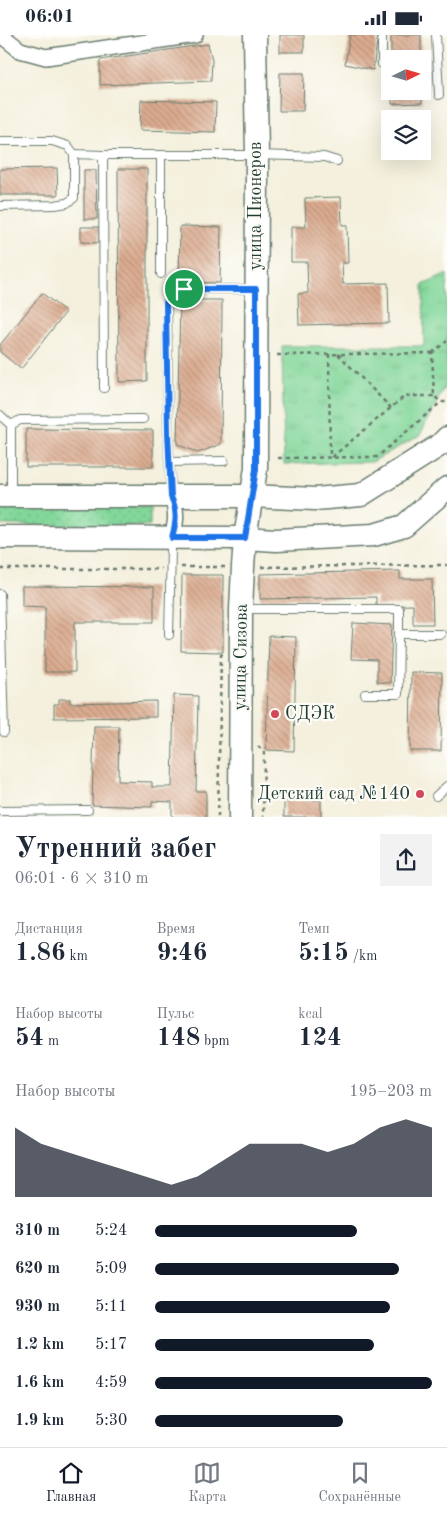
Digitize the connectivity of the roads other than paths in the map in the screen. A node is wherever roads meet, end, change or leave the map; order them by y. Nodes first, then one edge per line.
1 (1, 35) edge
2 (195, 35) edge
3 (255, 35) edge
4 (382, 35) edge
5 (436, 35) edge
6 (382, 50) edge
7 (439, 95) dead end
8 (0, 141) edge
9 (74, 155) junction
10 (103, 155) junction
11 (161, 155) junction
12 (257, 155) junction
13 (337, 161) dead end
14 (0, 205) edge
15 (161, 274) dead end
16 (256, 289) junction
17 (104, 388) dead end
18 (0, 415) edge
19 (143, 419) dead end
20 (11, 425) junction
21 (445, 447) edge
22 (224, 461) dead end
23 (170, 462) junction
24 (447, 488) edge
25 (6, 496) edge
26 (171, 497) junction
27 (250, 497) junction
28 (0, 537) edge
29 (172, 538) junction
30 (245, 538) junction
31 (0, 594) edge
32 (241, 609) junction
33 (1, 629) edge
34 (399, 634) junction
35 (441, 634) dead end
36 (169, 635) dead end
37 (364, 694) dead end
38 (4, 732) dead end
39 (447, 786) edge
40 (436, 797) dead end
41 (88, 810) dead end
42 (0, 811) edge
43 (240, 817) edge

1 - 2 street
3 - 12 main road, улица Пионеров
4 - 6 lane
5 - 7 lane
8 - 9 lane
9 - 10 lane
9 - 14 lane
10 - 11 lane
10 - 17 lane
11 - 12 lane
11 - 15 lane
12 - 13 lane
12 - 16 main road, улица Пионеров
16 - 23 lane
16 - 27 main road, улица Пионеров
18 - 20 lane
19 - 20 lane
20 - 25 lane
21 - 27 main road
22 - 23 lane
23 - 26 lane
24 - 30 main road
25 - 26 main road
26 - 27 main road
26 - 29 street
27 - 30 main road, улица Сизова
28 - 29 main road
29 - 30 main road
29 - 36 lane
30 - 32 main road, улица Сизова
31 - 33 lane
32 - 34 lane
32 - 43 main road, улица Сизова
33 - 38 lane
34 - 35 lane
34 - 37 lane
39 - 40 lane
41 - 42 lane

